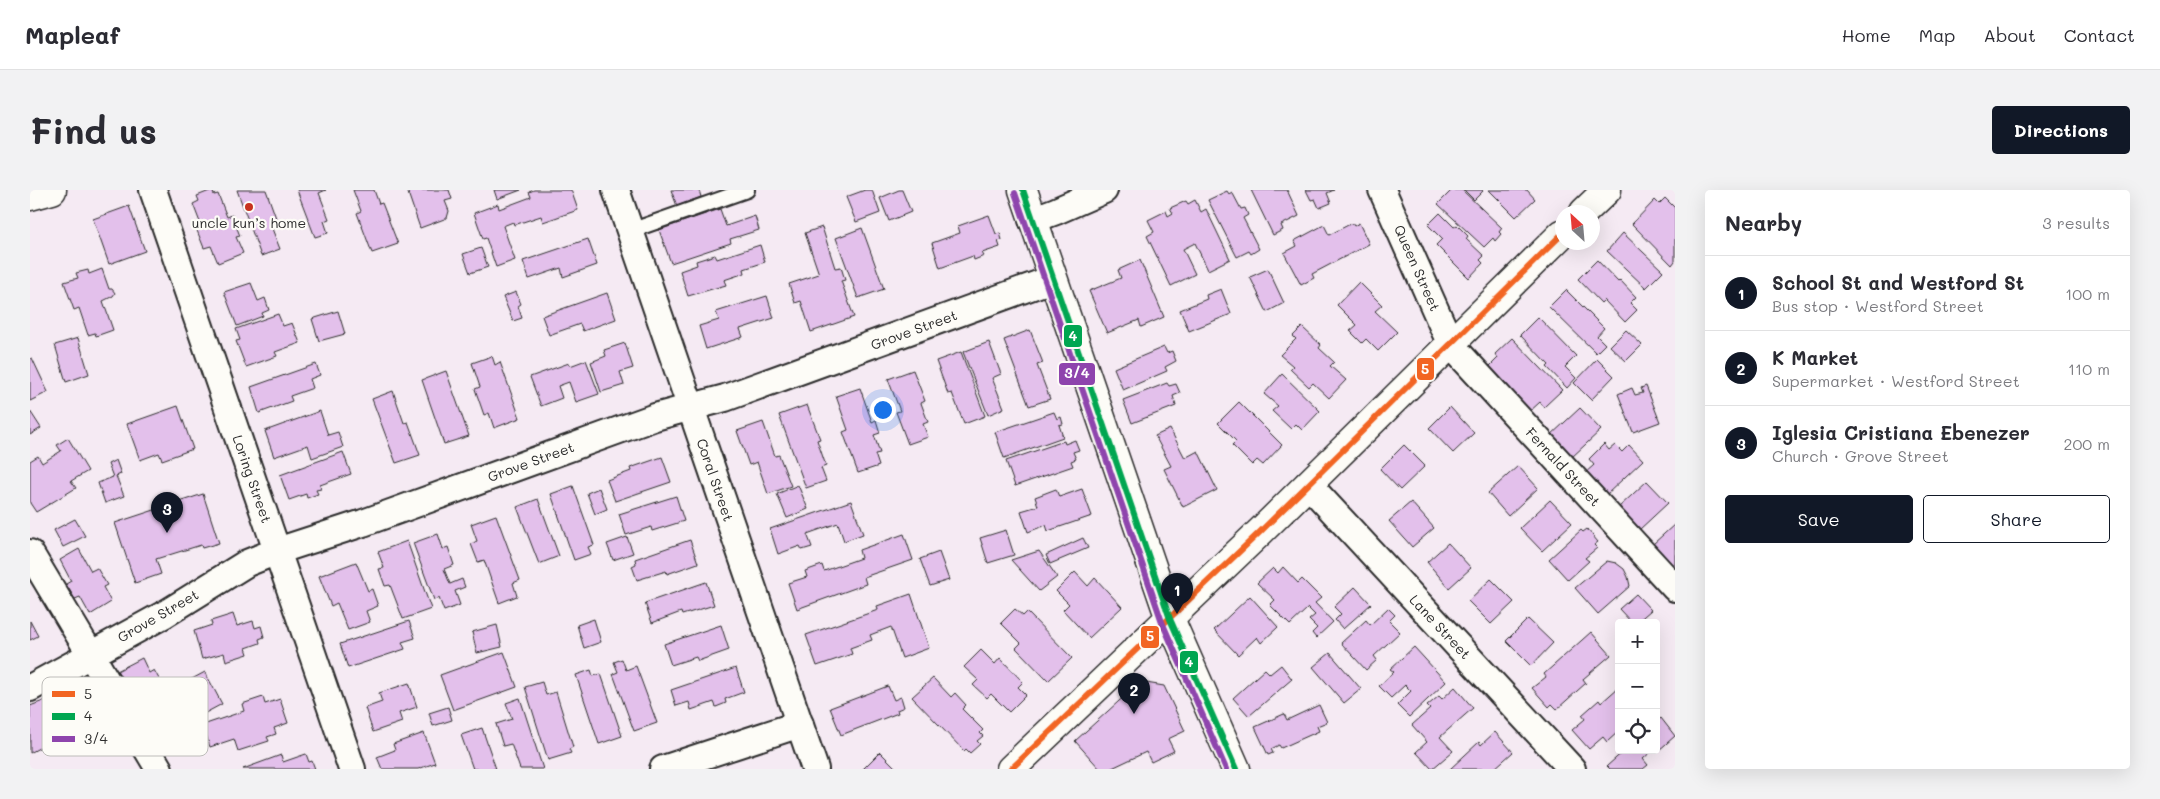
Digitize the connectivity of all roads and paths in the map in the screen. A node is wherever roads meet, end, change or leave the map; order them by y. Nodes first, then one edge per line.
1 (52, 190) edge
2 (153, 190) edge
3 (616, 190) edge
4 (747, 190) edge
5 (1023, 190) edge
6 (1104, 190) edge
7 (1382, 190) edge
8 (1607, 190) edge
9 (30, 196) edge
10 (1591, 205) edge
11 (1032, 220) junction
12 (630, 231) junction
13 (1555, 241) edge
14 (1052, 279) junction
15 (1451, 345) junction
16 (690, 407) junction
17 (1308, 484) junction
18 (277, 551) junction
19 (30, 554) edge
20 (1675, 588) edge
21 (1170, 619) junction
22 (92, 654) junction
23 (50, 677) edge
24 (105, 677) edge
25 (42, 681) edge
26 (30, 688) edge
27 (800, 724) junction
28 (151, 756) edge
29 (159, 769) edge
30 (352, 769) edge
31 (663, 769) edge
32 (815, 769) edge
33 (1011, 769) edge
34 (1236, 769) edge
35 (1572, 769) edge

1 - 9 main road
2 - 18 street, Loring Street
3 - 12 street, Coral Street
4 - 12 lane
5 - 11 main road
6 - 11 street
7 - 15 street, Queen Street
8 - 10 main road
11 - 14 main road
12 - 16 street, Coral Street
13 - 15 main road
14 - 16 street, Grove Street
14 - 21 main road
15 - 17 main road
15 - 20 street, Fernald Street
16 - 18 street, Grove Street
16 - 27 street, Coral Street
17 - 21 main road
17 - 35 street, Lane Street
18 - 22 street, Grove Street
18 - 30 street, Loring Street
19 - 22 street
21 - 33 main road
21 - 34 main road
22 - 23 street, Grove Street
22 - 24 street
25 - 26 street, Grove Street
27 - 31 street
27 - 32 street, Coral Street
28 - 29 street

